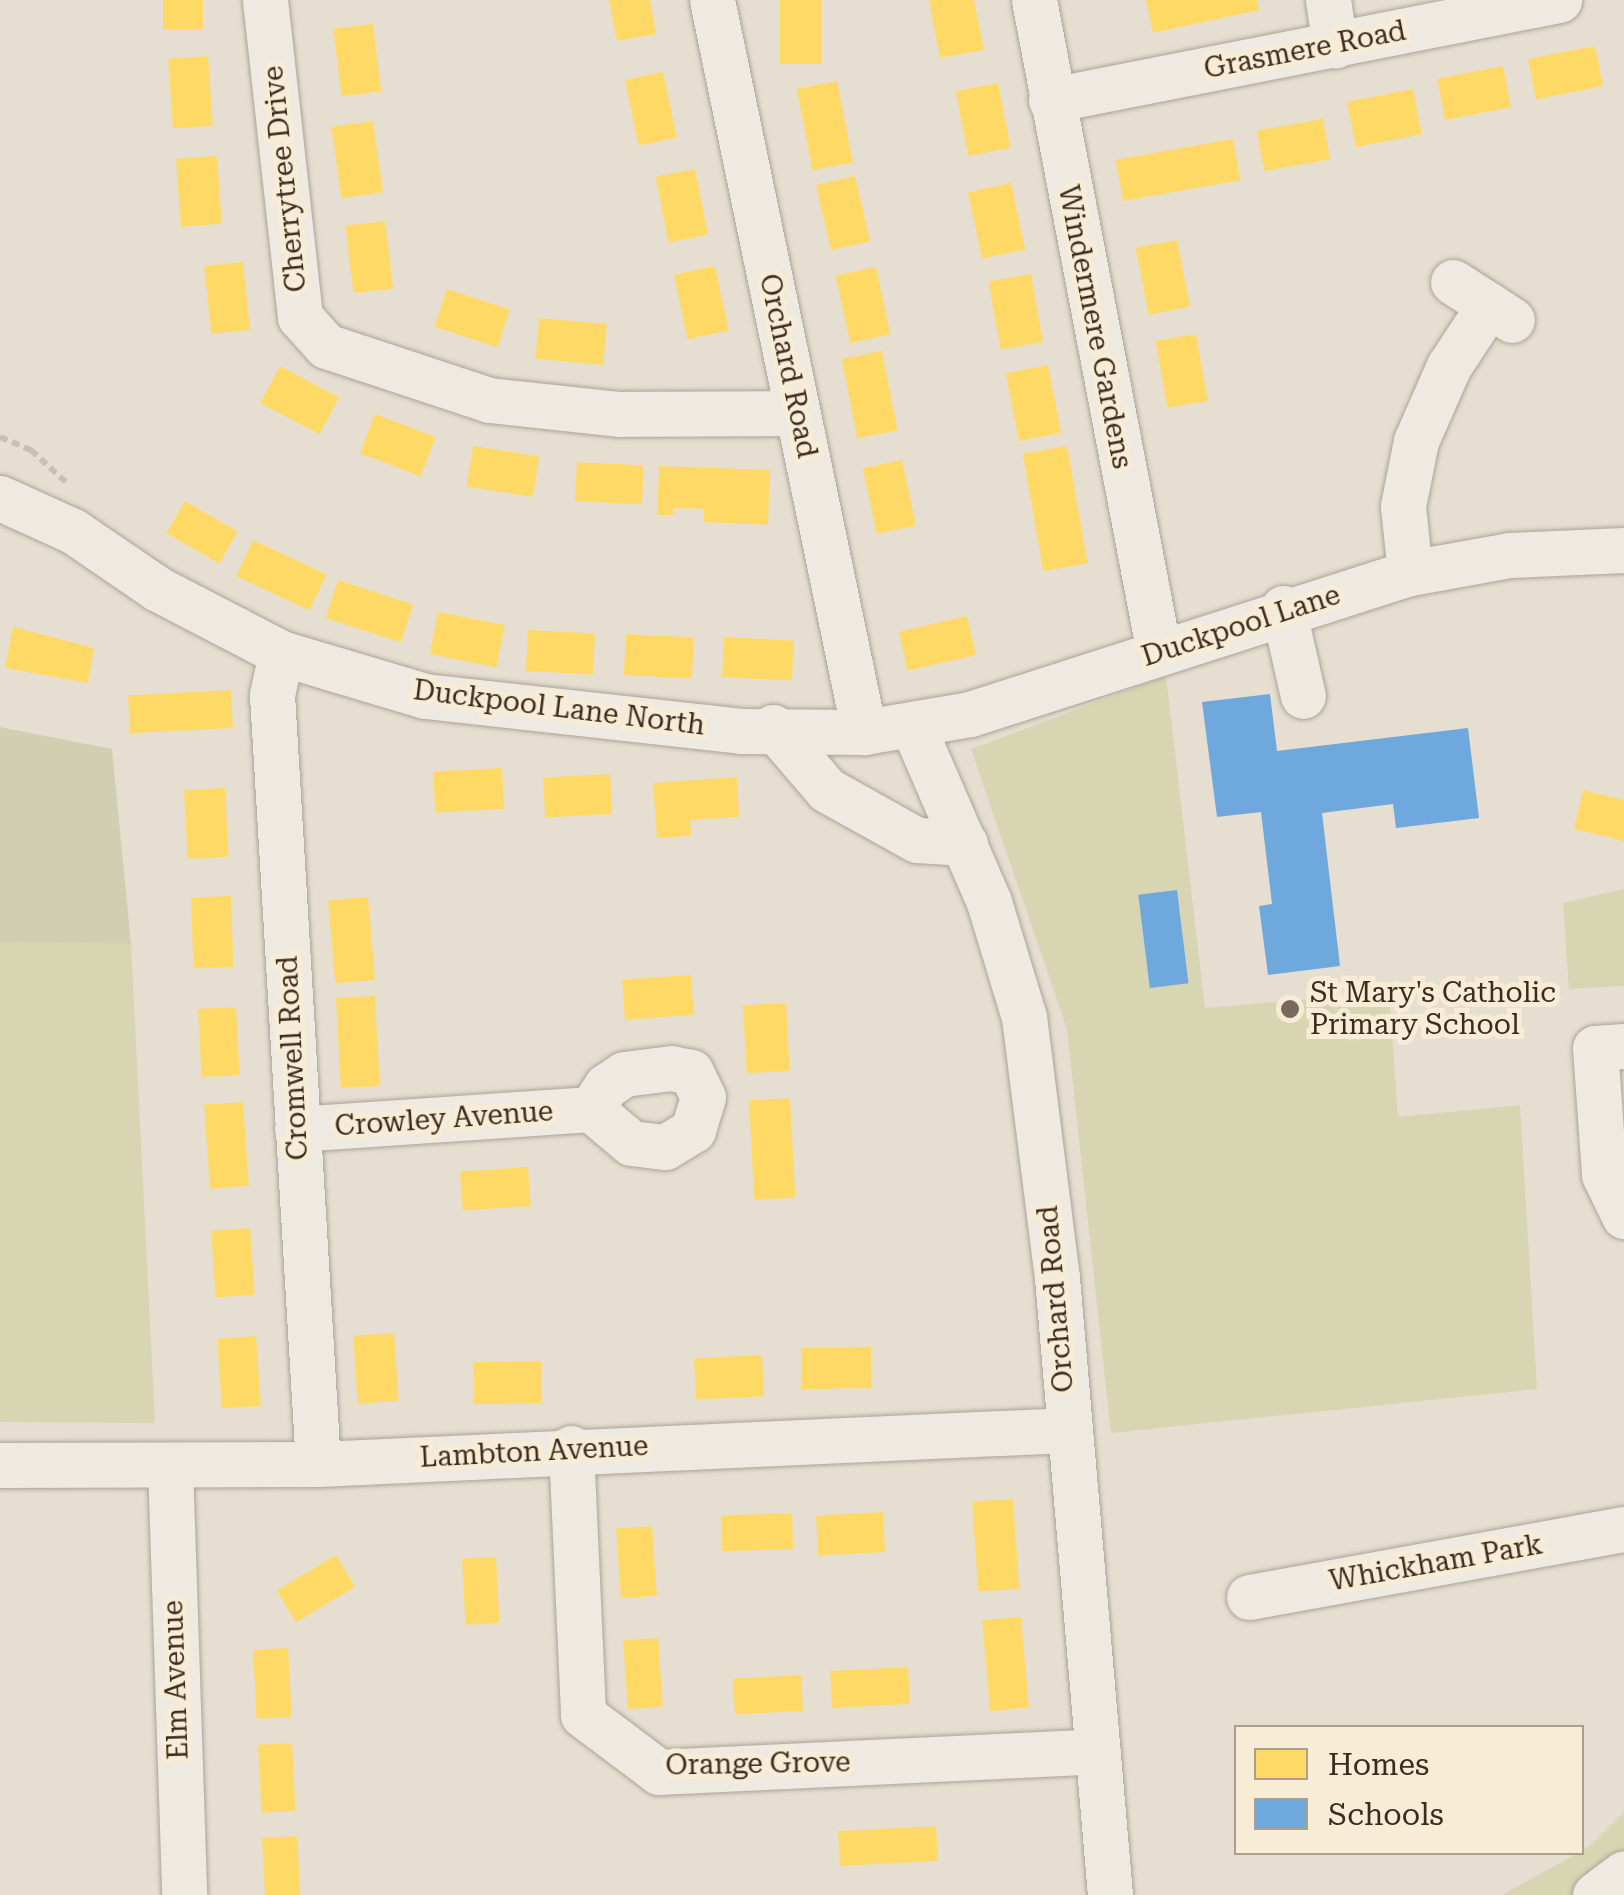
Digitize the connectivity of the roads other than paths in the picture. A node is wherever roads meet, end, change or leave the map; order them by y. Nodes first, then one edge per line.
1 (265, 0) edge
2 (712, 0) edge
3 (1034, 0) edge
4 (1328, 0) edge
5 (1559, 0) edge
6 (1335, 45) junction
7 (1051, 100) junction
8 (1485, 303) dead end
9 (797, 413) junction
10 (0, 498) edge
11 (1624, 550) edge
12 (1410, 573) junction
13 (1283, 608) junction
14 (282, 653) junction
15 (1159, 653) junction
16 (1303, 696) dead end
17 (912, 724) junction
18 (773, 727) junction
19 (864, 732) junction
20 (964, 844) junction
21 (1624, 1046) edge
22 (591, 1109) dead end
23 (297, 1128) junction
24 (1624, 1216) edge
25 (1068, 1430) junction
26 (571, 1448) junction
27 (318, 1464) junction
28 (0, 1465) edge
29 (170, 1465) junction
30 (1624, 1529) edge
31 (1248, 1597) dead end
32 (1097, 1751) junction
33 (1624, 1873) edge
34 (184, 1895) edge
35 (1110, 1895) edge
36 (1596, 1895) edge

1 - 9 street, Cherrytree Drive
2 - 9 street, Orchard Road
3 - 7 street, Windermere Gardens
4 - 6 street
5 - 6 street, Grasmere Road
6 - 7 street, Grasmere Road
7 - 15 street, Windermere Gardens
8 - 12 street
9 - 19 street, Orchard Road
10 - 14 street, Duckpool Lane North
11 - 12 street, Duckpool Lane
12 - 13 street, Duckpool Lane
13 - 15 street, Duckpool Lane
13 - 16 street
14 - 18 street, Duckpool Lane North
14 - 23 street, Cromwell Road
15 - 17 street, Duckpool Lane
17 - 19 street, Duckpool Lane
17 - 20 street, Orchard Road
18 - 19 street, Duckpool Lane North
18 - 20 street
20 - 25 street, Orchard Road
21 - 24 street
22 - 23 street, Crowley Avenue
23 - 27 street, Cromwell Road
25 - 26 street, Lambton Avenue
25 - 32 street, Orchard Road
26 - 27 street, Lambton Avenue
26 - 32 street, Orange Grove
27 - 29 street, Lambton Avenue
28 - 29 street, Lambton Avenue
29 - 34 street, Elm Avenue
30 - 31 street, Whickham Park
32 - 35 street, Orchard Road
33 - 36 street

